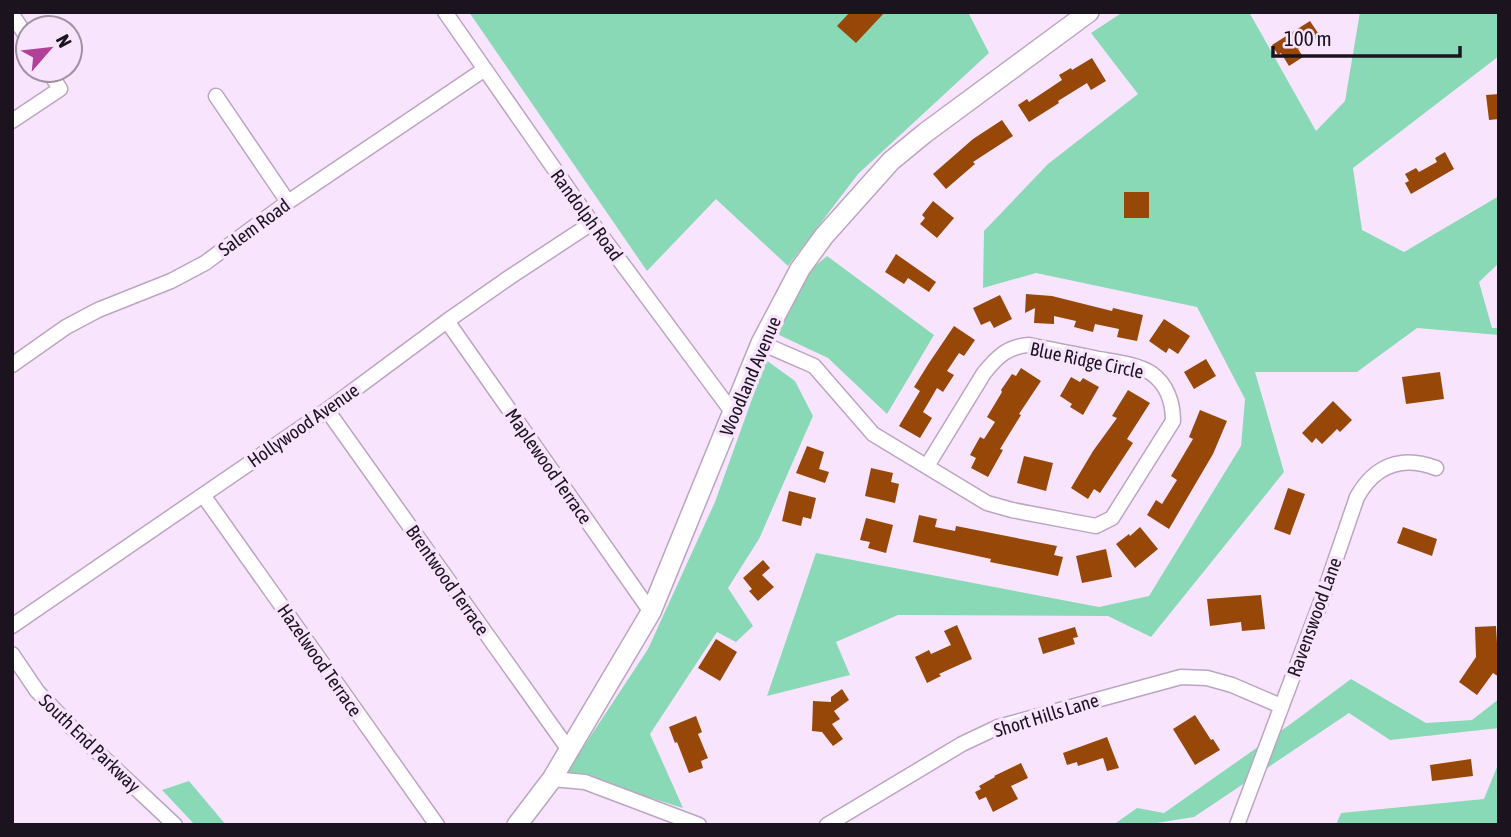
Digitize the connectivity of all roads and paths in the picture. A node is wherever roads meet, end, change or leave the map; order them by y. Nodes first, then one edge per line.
1 (445, 12) edge
2 (1090, 12) edge
3 (485, 69) junction
4 (57, 84) edge
5 (216, 96) dead end
6 (12, 121) edge
7 (288, 202) junction
8 (592, 223) junction
9 (447, 321) junction
10 (761, 343) junction
11 (12, 365) edge
12 (327, 410) junction
13 (733, 413) junction
14 (927, 466) junction
15 (1436, 468) dead end
16 (203, 495) junction
17 (651, 612) junction
18 (12, 626) edge
19 (12, 654) edge
20 (1281, 706) junction
21 (569, 750) junction
22 (552, 779) junction
23 (175, 825) edge
24 (437, 825) edge
25 (517, 825) edge
26 (699, 825) edge
27 (827, 825) edge
28 (1237, 825) edge

1 - 3 street, Randolph Road
2 - 10 street, Woodland Avenue
3 - 7 street, Salem Road
3 - 8 street, Randolph Road
4 - 6 street
5 - 7 street
7 - 11 street, Salem Road
8 - 9 street, Hollywood Avenue
8 - 13 street, Randolph Road
9 - 12 street, Hollywood Avenue
9 - 17 street, Maplewood Terrace
10 - 13 street, Woodland Avenue
10 - 14 street, Blue Ridge Circle
12 - 16 street, Hollywood Avenue
12 - 21 street, Brentwood Terrace
13 - 17 street, Woodland Avenue
14 - 14 street, Blue Ridge Circle
15 - 20 street, Ravenswood Lane
16 - 18 street, Hollywood Avenue
16 - 24 street, Hazelwood Terrace
17 - 21 street, Woodland Avenue
19 - 23 street, South End Parkway
20 - 27 street, Short Hills Lane
20 - 28 street, Ravenswood Lane
21 - 22 street, Woodland Avenue
22 - 25 street, Woodland Avenue
22 - 26 street

